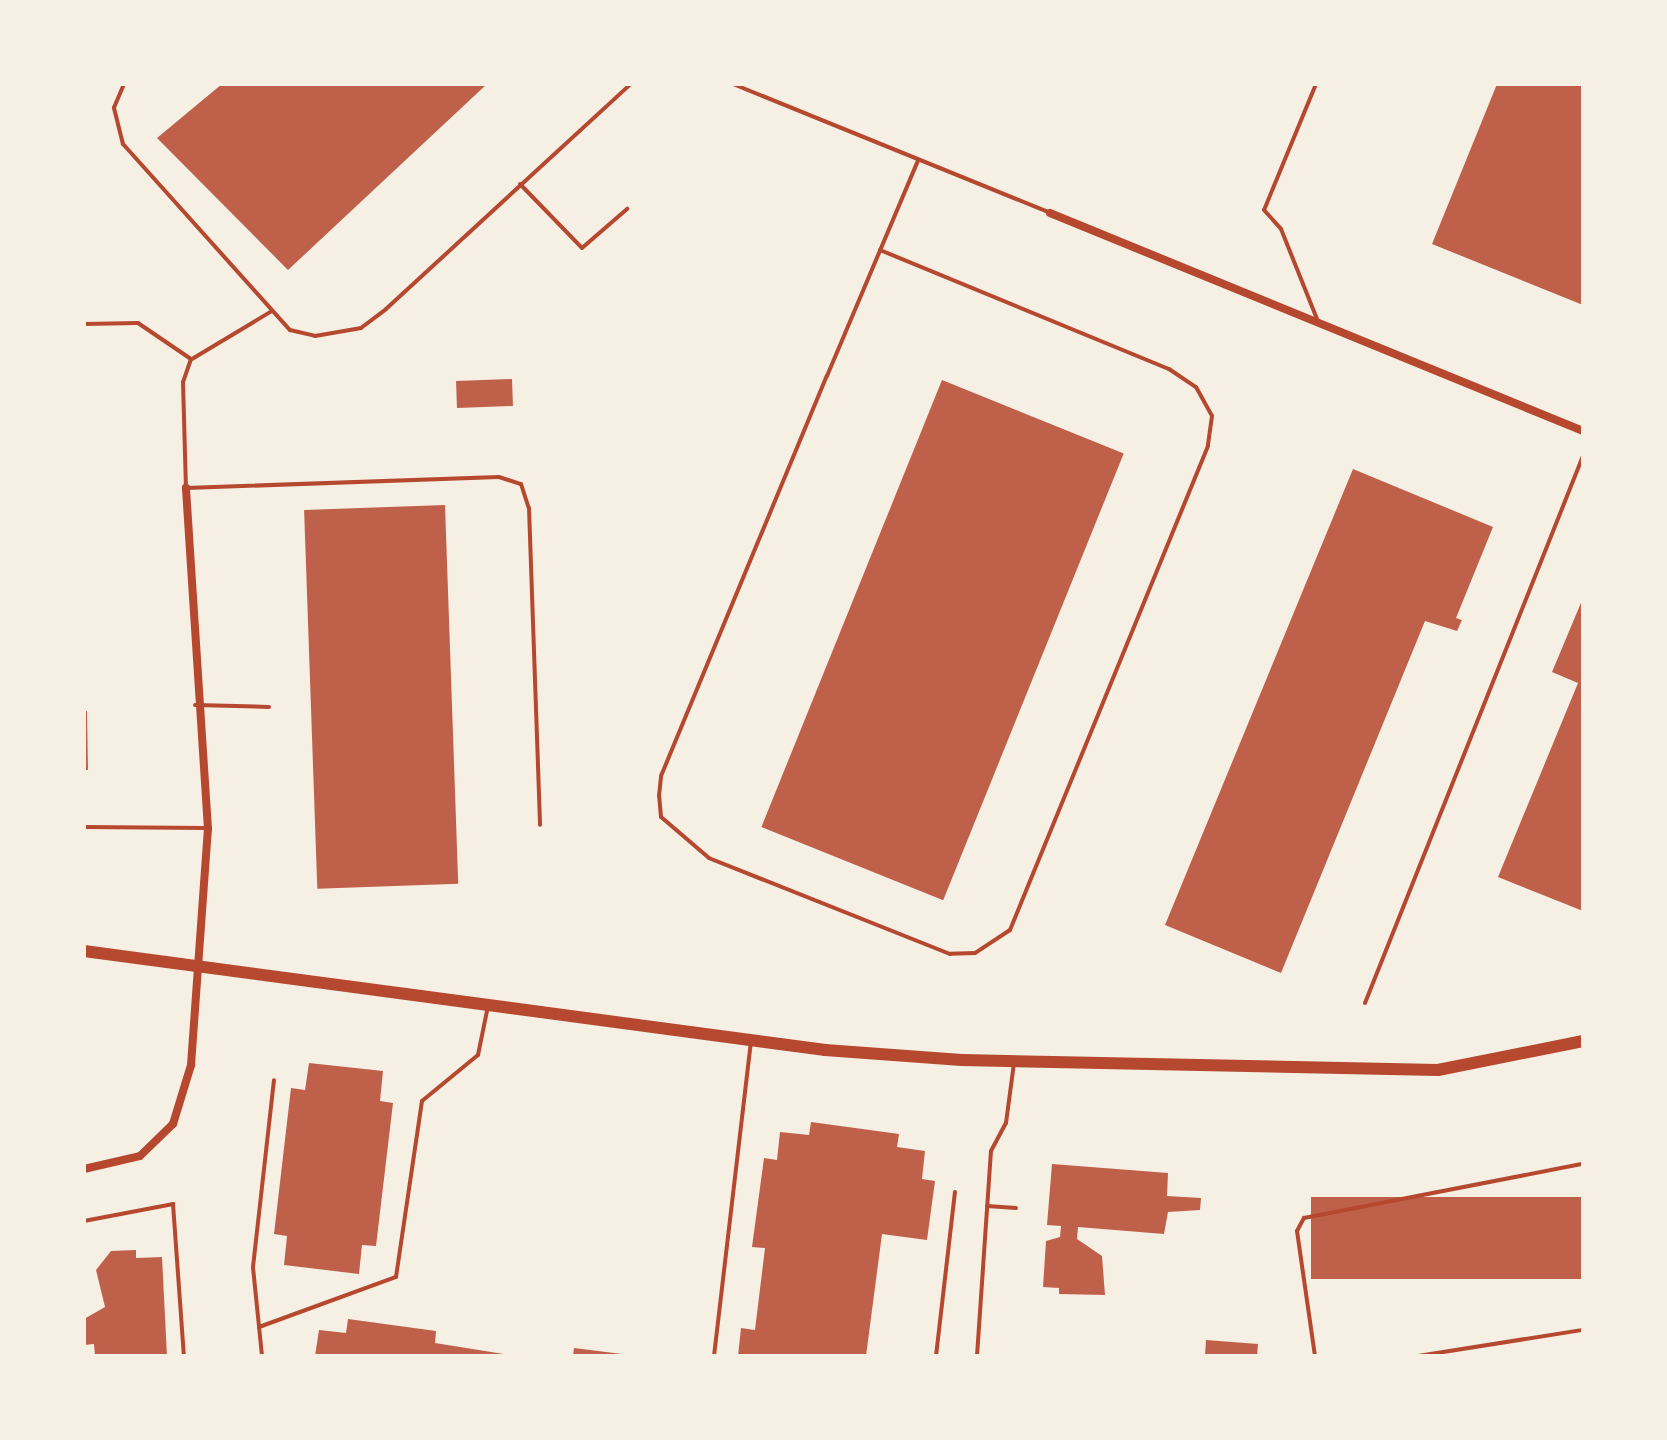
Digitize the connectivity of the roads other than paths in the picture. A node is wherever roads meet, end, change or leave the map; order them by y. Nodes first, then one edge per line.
1 (124, 84) edge
2 (631, 84) edge
3 (733, 84) edge
4 (1316, 84) edge
5 (918, 161) junction
6 (520, 184) junction
7 (627, 209) dead end
8 (1050, 213) joint
9 (880, 250) junction
10 (272, 311) junction
11 (1317, 319) junction
12 (84, 324) edge
13 (191, 359) junction
14 (1583, 431) edge
15 (1583, 456) edge
16 (186, 488) junction
17 (195, 705) junction
18 (269, 707) dead end
19 (540, 825) dead end
20 (84, 827) edge
21 (208, 829) junction
22 (84, 951) edge
23 (199, 967) junction
24 (1365, 1003) dead end
25 (488, 1004) junction
26 (751, 1039) junction
27 (1583, 1041) edge
28 (1014, 1061) junction
29 (274, 1080) dead end
30 (1583, 1164) edge
31 (84, 1169) edge
32 (955, 1192) dead end
33 (987, 1206) junction
34 (1016, 1208) dead end
35 (84, 1221) edge
36 (259, 1327) junction
37 (1583, 1330) edge
38 (184, 1356) edge
39 (262, 1356) edge
40 (714, 1356) edge
41 (936, 1356) edge
42 (977, 1356) edge
43 (1315, 1356) edge
44 (1418, 1356) edge

1 - 10 lane
2 - 6 lane
3 - 5 lane
4 - 11 lane
5 - 8 lane
5 - 9 lane
6 - 7 lane
6 - 10 lane
8 - 11 street
9 - 9 lane
10 - 13 lane
11 - 14 street
12 - 13 lane
13 - 16 lane
15 - 24 lane
16 - 17 street
16 - 19 lane
17 - 18 lane
17 - 21 street
20 - 21 lane
21 - 23 street
22 - 23 main road
23 - 25 main road
23 - 31 street
25 - 26 main road
25 - 36 lane
26 - 28 main road
26 - 40 lane
27 - 28 main road
28 - 33 lane
29 - 36 lane
30 - 43 lane
32 - 41 lane
33 - 34 lane
33 - 42 lane
35 - 38 lane
36 - 39 lane
37 - 44 lane

